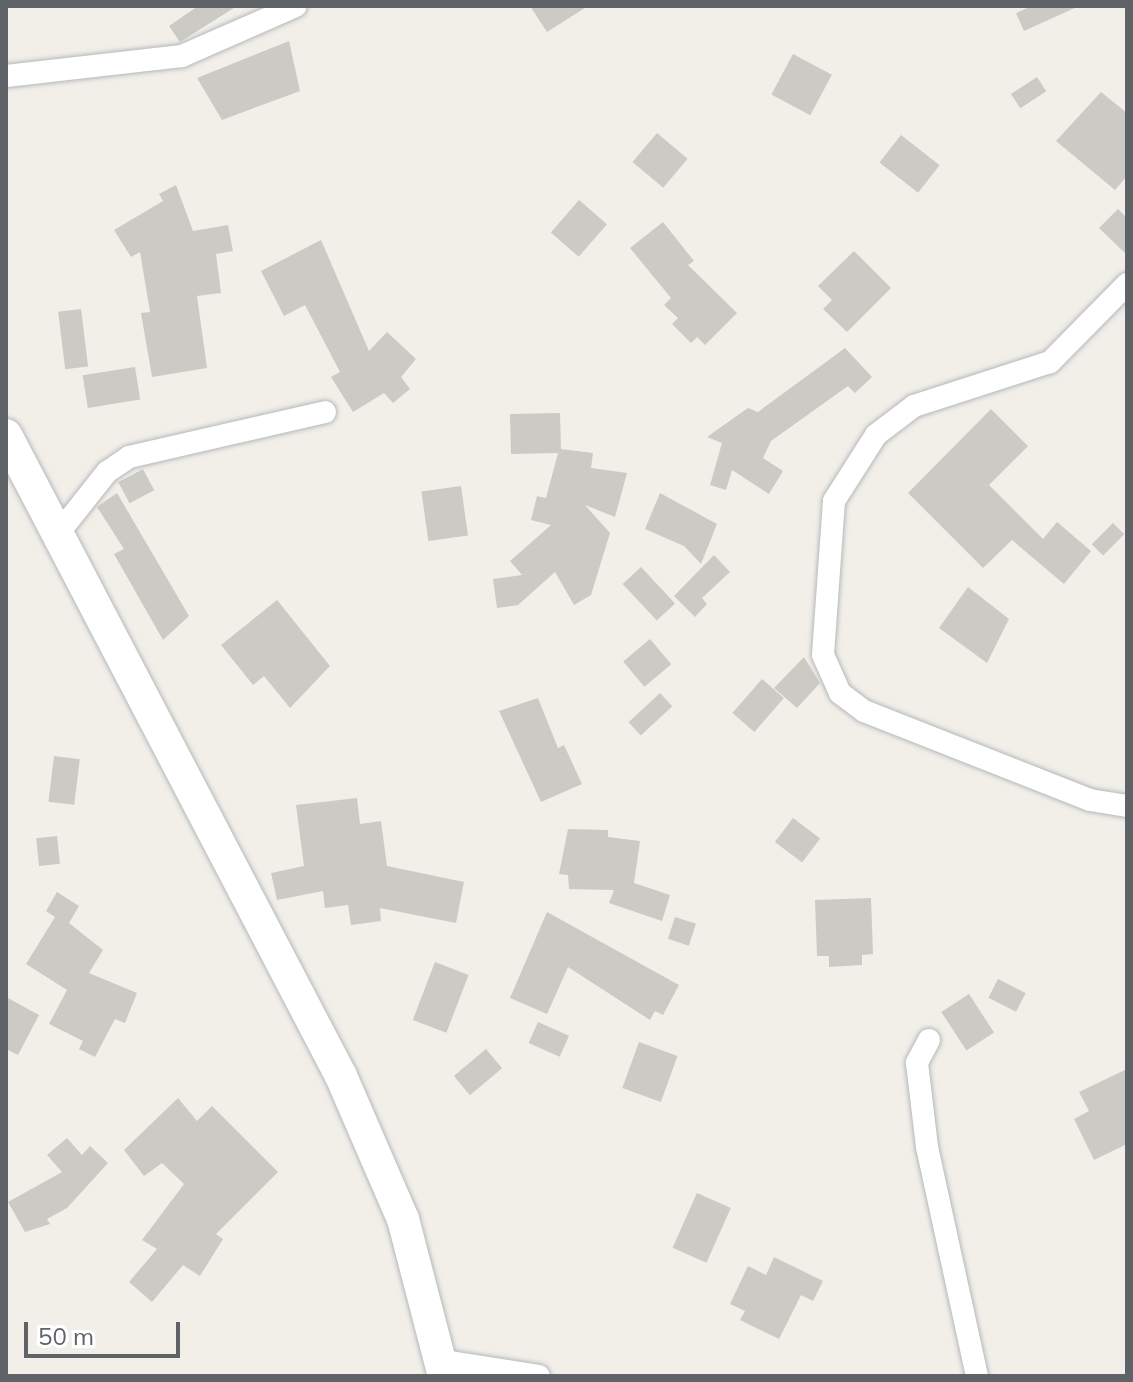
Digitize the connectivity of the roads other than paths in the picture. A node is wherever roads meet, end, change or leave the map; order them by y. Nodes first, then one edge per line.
1 (296, 6) edge
2 (6, 76) edge
3 (1127, 284) edge
4 (325, 412) dead end
5 (6, 435) edge
6 (61, 530) junction
7 (1127, 806) edge
8 (929, 1040) dead end
9 (444, 1368) edge
10 (539, 1376) edge
11 (977, 1376) edge

1 - 2 street
3 - 7 street
4 - 6 street
5 - 6 main road
6 - 9 main road
8 - 11 street
9 - 10 street

